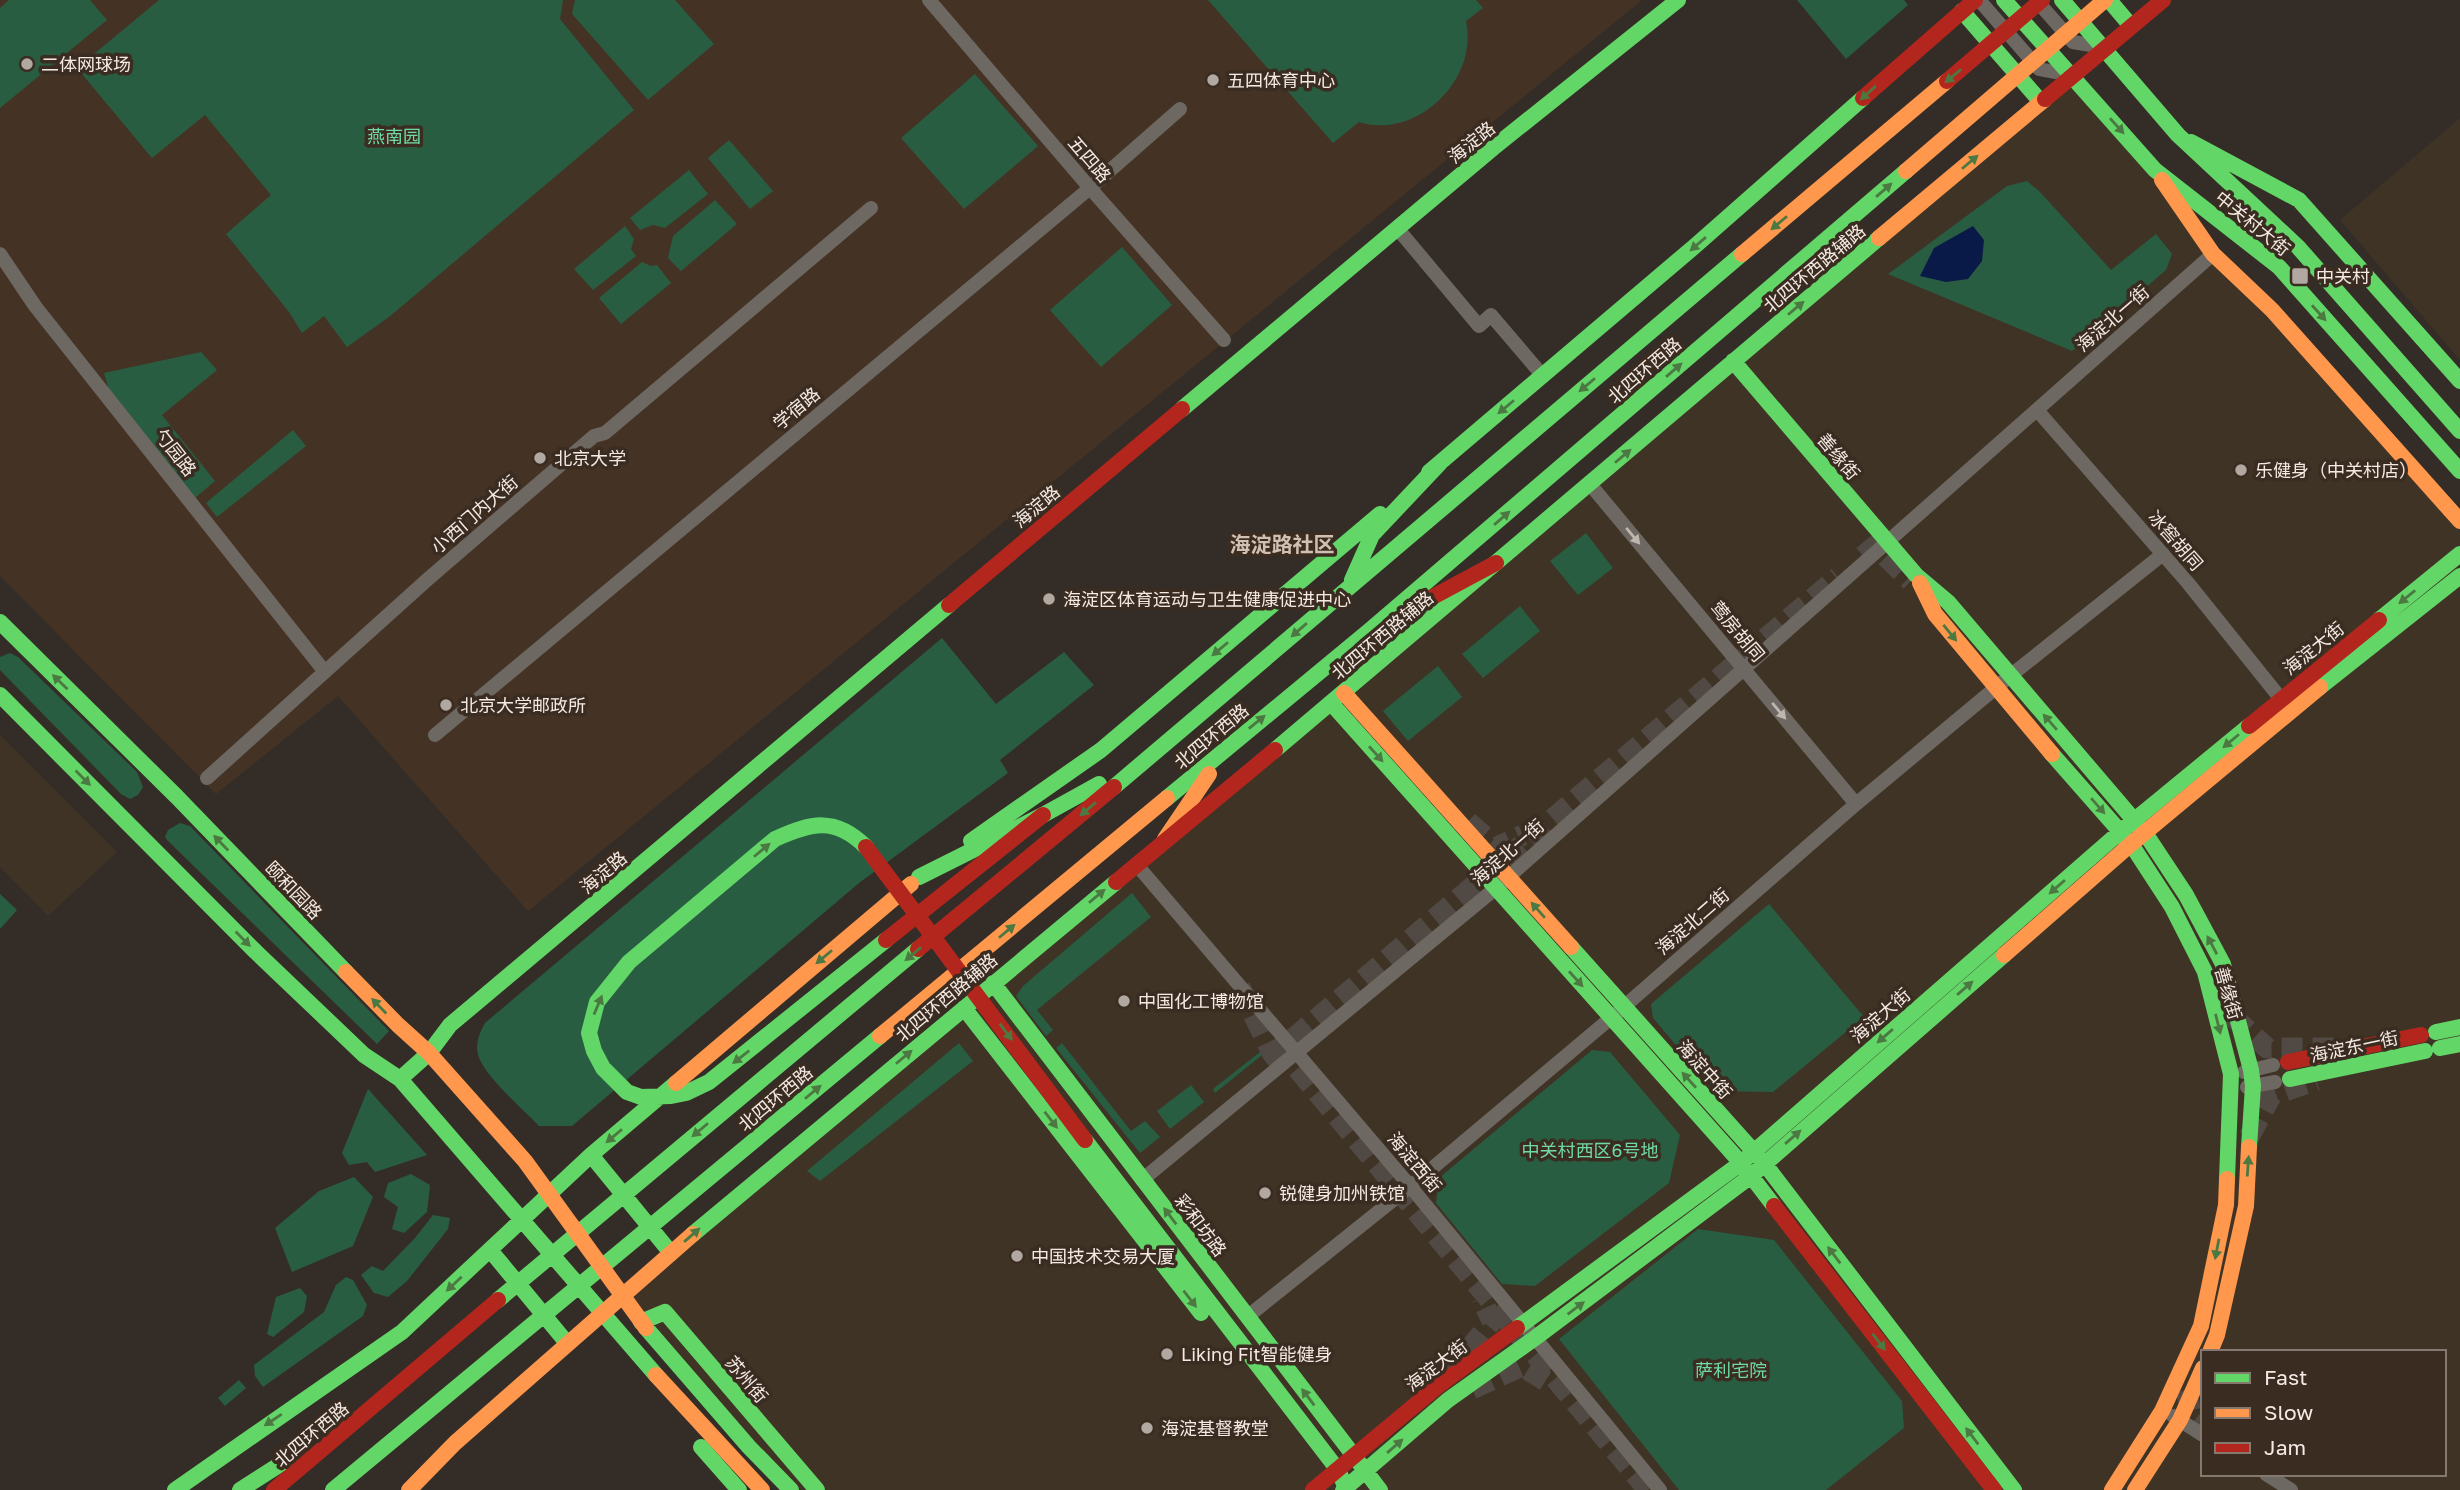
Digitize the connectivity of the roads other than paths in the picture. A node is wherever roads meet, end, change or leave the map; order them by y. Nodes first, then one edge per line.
1 (929, 0) edge
2 (2004, 0) edge
3 (2036, 0) edge
4 (2042, 0) edge
5 (2062, 0) edge
6 (2163, 0) edge
7 (1676, 1) edge
8 (2109, 2) edge
9 (1975, 9) edge
10 (2131, 26) junction
11 (2104, 48) junction
12 (2071, 75) junction
13 (2041, 102) junction
14 (1180, 109) dead end
15 (2178, 135) junction
16 (2155, 170) junction
17 (1090, 188) junction
18 (871, 208) dead end
19 (1397, 228) junction
20 (0, 254) edge
21 (2213, 254) junction
22 (1224, 340) dead end
23 (1733, 361) junction
24 (1543, 376) junction
25 (2460, 382) edge
26 (2037, 410) junction
27 (2460, 431) edge
28 (1440, 463) junction
29 (2460, 471) edge
30 (1589, 484) junction
31 (2460, 522) edge
32 (1887, 542) junction
33 (2163, 554) junction
34 (2460, 554) edge
35 (1496, 563) junction
36 (1916, 575) junction
37 (2460, 576) edge
38 (1350, 585) junction
39 (0, 622) edge
40 (1369, 631) junction
41 (1744, 669) junction
42 (326, 672) junction
43 (2010, 676) junction
44 (1996, 689) junction
45 (0, 695) edge
46 (1337, 698) junction
47 (2306, 698) junction
48 (2281, 699) junction
49 (435, 735) dead end
50 (1225, 749) junction
51 (1156, 753) junction
52 (207, 778) dead end
53 (1856, 804) junction
54 (1043, 815) junction
55 (2140, 827) junction
56 (2126, 838) junction
57 (1165, 839) junction
58 (1136, 864) junction
59 (1508, 876) junction
60 (919, 877) junction
61 (1496, 888) junction
62 (993, 983) junction
63 (1003, 998) junction
64 (1617, 1012) junction
65 (969, 1014) junction
66 (2460, 1027) edge
67 (2430, 1042) junction
68 (2460, 1044) edge
69 (1297, 1052) junction
70 (429, 1053) junction
71 (2282, 1072) joint
72 (2252, 1078) junction
73 (400, 1079) junction
74 (2231, 1083) junction
75 (592, 1155) junction
76 (1758, 1157) junction
77 (1746, 1170) junction
78 (1142, 1180) junction
79 (1410, 1186) junction
80 (549, 1194) junction
81 (521, 1220) junction
82 (490, 1250) junction
83 (670, 1253) junction
84 (622, 1296) junction
85 (602, 1314) junction
86 (1247, 1317) junction
87 (641, 1322) junction
88 (1524, 1325) junction
89 (1535, 1338) junction
90 (567, 1343) junction
91 (2211, 1350) edge
92 (2201, 1373) edge
93 (372, 1407) junction
94 (2162, 1410) junction
95 (2180, 1420) junction
96 (2201, 1434) edge
97 (1354, 1457) junction
98 (1366, 1472) junction
99 (1334, 1474) junction
100 (2269, 1476) edge
101 (736, 1484) edge
102 (1345, 1489) edge
103 (175, 1490) edge
104 (240, 1490) edge
105 (274, 1490) edge
106 (333, 1490) edge
107 (409, 1490) edge
108 (762, 1490) edge
109 (791, 1490) edge
110 (817, 1490) edge
111 (1313, 1490) edge
112 (1380, 1490) edge
113 (1660, 1490) edge
114 (1994, 1490) edge
115 (2014, 1490) edge
116 (2112, 1490) edge
117 (2135, 1490) edge
118 (2291, 1490) edge

1 - 17 street, 五四路
2 - 12 main road, 中关村大街
3 - 11 street
4 -> 38 main road, 北四环西路
5 - 11 main road, 中关村大街
6 - 10 main road, 北四环西路辅路
7 - 19 main road, 海淀路
8 - 10 main road
40 -> 8 main road, 北四环西路
9 - 12 street
9 - 13 main road
9 -> 24 main road
10 - 11 main road, 北四环西路辅路
11 - 12 main road, 北四环西路辅路
11 - 15 main road, 中关村大街
12 - 13 main road, 北四环西路辅路
12 -> 16 main road, 中关村大街
23 -> 13 main road, 北四环西路辅路
14 - 17 street, 学宿路
15 - 25 main road, 中关村大街
15 - 27 main road, 中关村大街
16 - 21 main road
16 -> 29 main road, 中关村大街
17 - 22 street, 五四路
17 - 49 street, 学宿路
18 - 42 street, 小西门内大街
19 - 24 street
19 - 70 main road, 海淀路
20 - 42 street, 勺园路
21 - 26 street, 海淀北一街
21 - 31 main road
30 -> 23 main road, 北四环西路辅路
23 - 32 main road, 善缘街
24 -> 28 main road
26 - 32 street, 海淀北一街
26 - 33 street, 冰窖胡同
28 - 38 main road
28 -> 60 main road
30 - 35 main road, 北四环西路辅路
30 -> 41 street, 莺房胡同
32 - 36 main road, 善缘街
32 - 41 street, 海淀北一街
33 - 43 street, 海淀北二街
33 - 48 street, 冰窖胡同
34 -> 48 main road, 海淀大街
35 - 40 main road
35 - 46 main road, 北四环西路辅路
36 - 43 main road, 善缘街
36 -> 44 main road, 善缘街
37 - 47 main road, 海淀大街
38 -> 51 main road, 北四环西路
70 -> 39 main road, 颐和园路
50 -> 40 main road, 北四环西路
41 -> 53 street, 莺房胡同
41 - 59 street, 海淀北一街
42 - 52 street, 小西门内大街
43 - 44 street, 海淀北二街
55 -> 43 main road, 善缘街
44 - 53 street, 海淀北二街
44 -> 56 main road, 善缘街
45 -> 73 main road
46 - 57 main road, 北四环西路辅路
46 - 59 main road, 海淀中街
46 -> 61 main road, 海淀中街
47 - 48 street
47 - 55 main road, 海淀大街
48 -> 55 main road, 海淀大街
50 - 57 main road
106 -> 50 main road, 北四环西路
51 - 54 main road
51 -> 93 main road, 北四环西路
53 - 64 street, 海淀北二街
54 - 60 main road
54 -> 99 main road
55 - 56 main road, 海淀大街
72 -> 55 main road, 善缘街
56 -> 74 main road, 善缘街
56 - 76 main road, 海淀大街
57 - 58 main road, 北四环西路辅路
62 -> 58 main road, 北四环西路辅路
58 - 69 street, 海淀西街
59 - 61 street, 海淀北一街
64 -> 59 main road, 海淀中街
60 -> 75 main road
61 -> 64 main road, 海淀中街
61 - 69 street, 海淀北一街
62 - 63 main road, 彩和坊路
62 - 65 main road, 北四环西路辅路
63 - 65 main road
63 - 78 main road, 彩和坊路
76 -> 64 main road, 海淀中街
64 - 77 main road, 海淀中街
64 - 79 street, 海淀北二街
83 -> 65 main road, 北四环西路辅路
65 -> 99 main road
66 - 67 main road, 海淀东一街
67 - 68 main road, 海淀东一街
67 - 71 main road, 海淀东一街
69 - 78 street, 海淀北一街
69 - 79 street, 海淀西街
70 - 73 main road, 海淀路
70 - 80 main road, 颐和园路
71 - 72 street, 海淀东一街
72 - 74 street, 海淀东一街
91 -> 72 main road, 善缘街
73 - 81 main road
74 -> 94 main road, 善缘街
75 - 80 main road
75 - 83 main road
76 - 77 main road, 海淀大街
115 -> 76 main road, 海淀中街
77 - 88 main road, 海淀大街
89 -> 77 main road, 海淀大街
77 -> 114 main road, 海淀中街
86 -> 78 main road, 彩和坊路
79 - 86 street, 海淀北二街
79 - 88 street, 海淀西街
80 - 81 main road, 北四环西路
80 - 84 main road, 颐和园路
81 - 82 main road, 北四环西路
81 - 85 main road
82 - 90 main road
82 -> 103 main road, 北四环西路
83 - 84 main road, 北四环西路辅路
84 - 85 main road, 北四环西路辅路
84 - 87 main road
85 - 90 main road
85 - 101 main road
97 -> 86 main road, 彩和坊路
87 - 109 main road
87 - 110 main road, 苏州街
88 - 89 street, 海淀西街
88 - 97 main road, 海淀大街
98 -> 89 main road, 海淀大街
89 - 113 street, 海淀西街
90 - 107 main road
92 - 95 main road
93 - 104 main road
93 - 105 main road, 北四环西路
94 - 95 street
94 - 116 main road, 善缘街
95 - 96 street
95 - 117 main road
97 - 98 main road, 彩和坊路
97 - 99 main road, 海淀大街
98 - 102 main road, 海淀大街
98 - 112 main road, 彩和坊路
99 - 102 main road
99 - 111 main road, 海淀大街
100 - 118 street
101 - 108 main road

